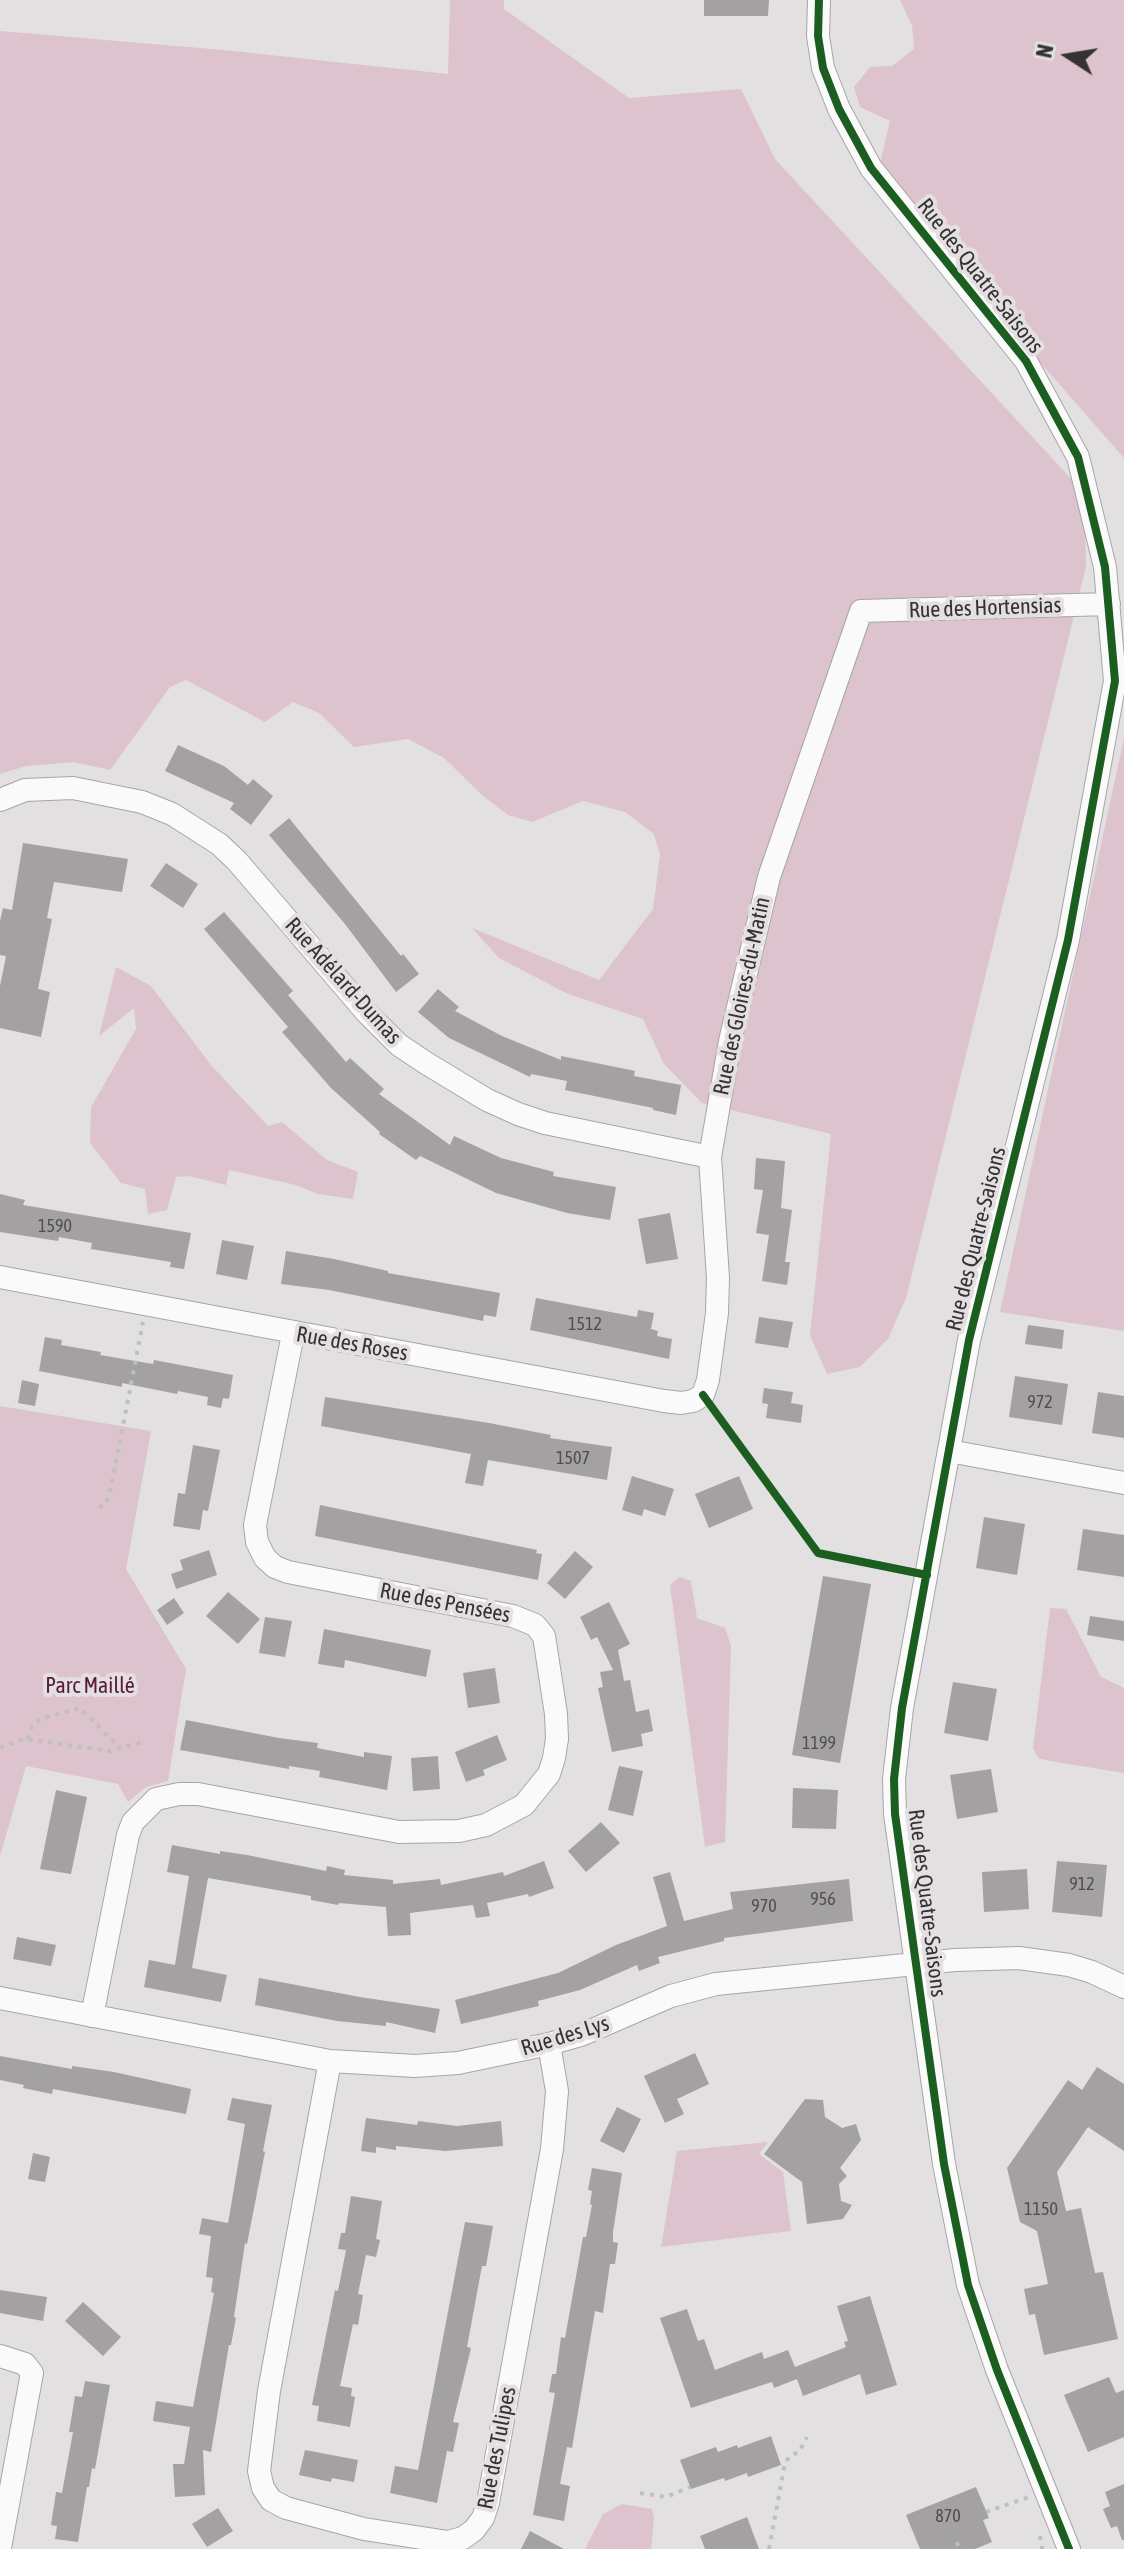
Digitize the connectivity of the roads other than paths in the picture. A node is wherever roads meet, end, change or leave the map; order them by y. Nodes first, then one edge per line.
1 (819, 0) edge
2 (1109, 604) junction
3 (861, 611) joint
4 (0, 800) edge
5 (710, 1157) junction
6 (0, 1277) edge
7 (293, 1334) junction
8 (703, 1395) joint
9 (949, 1451) junction
10 (1124, 1483) edge
11 (916, 1964) junction
12 (1124, 1987) edge
13 (0, 1998) edge
14 (92, 2016) junction
15 (549, 2044) junction
16 (330, 2061) junction
17 (0, 2356) edge
18 (0, 2548) edge
19 (1069, 2549) edge

1 - 2 street, Rue des Quatre-Saisons
2 - 3 street, Rue des Hortensias
2 - 9 street, Rue des Quatre-Saisons
3 - 5 street, Rue des Gloires-du-Matin
4 - 5 street, Rue Adélard-Dumas
5 - 8 street, Rue des Gloires-du-Matin
6 - 7 street, Rue des Roses
7 - 8 street, Rue des Roses
7 - 14 street, Rue des Pensées
9 - 10 street
9 - 11 street, Rue des Quatre-Saisons
11 - 12 street, Rue des Lys
11 - 15 street, Rue des Lys
11 - 19 street, Rue des Quatre-Saisons
13 - 14 street, Rue des Lys
14 - 16 street, Rue des Lys
15 - 16 street, Rue des Lys
15 - 16 street, Rue des Tulipes
17 - 18 street

